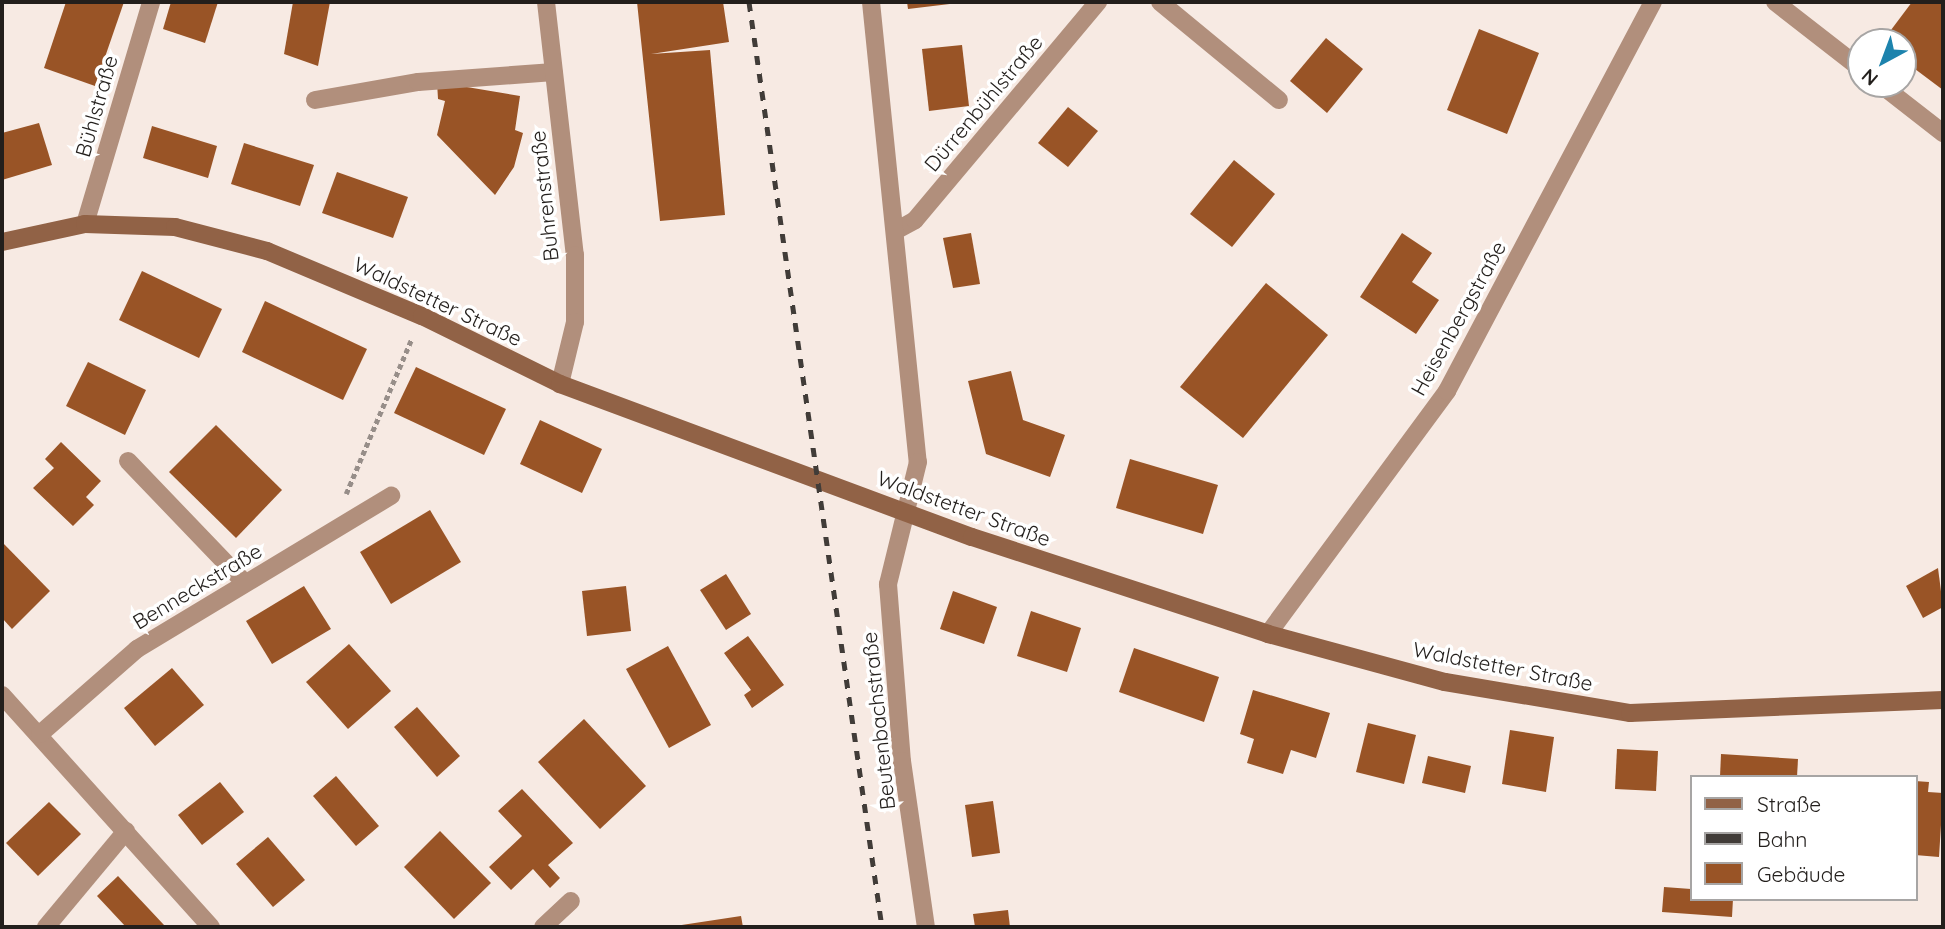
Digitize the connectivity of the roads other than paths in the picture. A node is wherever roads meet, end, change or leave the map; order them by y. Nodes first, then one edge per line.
1 (151, 2) edge
2 (546, 2) edge
3 (871, 2) edge
4 (1098, 2) edge
5 (1160, 2) edge
6 (1654, 2) edge
7 (1775, 2) edge
8 (1847, 58) edge
9 (554, 72) junction
10 (1898, 98) edge
11 (315, 100) dead end
12 (1279, 100) dead end
13 (1943, 133) edge
14 (85, 224) junction
15 (899, 229) junction
16 (2, 242) edge
17 (560, 384) junction
18 (128, 461) dead end
19 (391, 496) dead end
20 (905, 512) junction
21 (245, 583) junction
22 (1268, 634) junction
23 (2, 695) edge
24 (1943, 700) edge
25 (40, 734) junction
26 (126, 831) junction
27 (571, 901) dead end
28 (46, 927) edge
29 (211, 927) edge
30 (543, 927) edge
31 (926, 927) edge

1 - 14 street, Bühlstraße
2 - 9 street, Buhrenstraße
3 - 15 street, Dürrenbühlstraße
4 - 15 street, Dürrenbühlstraße
5 - 12 street
6 - 22 street, Heisenbergstraße
7 - 8 street
9 - 11 street
9 - 17 street, Buhrenstraße
10 - 13 street
14 - 16 street, Waldstetter Straße
14 - 17 street, Waldstetter Straße
15 - 20 street, Dürrenbühlstraße
17 - 20 street, Waldstetter Straße
18 - 21 street
19 - 21 street, Benneckstraße
20 - 22 street, Waldstetter Straße
20 - 31 street, Beutenbachstraße
21 - 25 street, Benneckstraße
22 - 24 street, Waldstetter Straße
23 - 25 street
25 - 26 street
26 - 28 street
26 - 29 street
27 - 30 street

